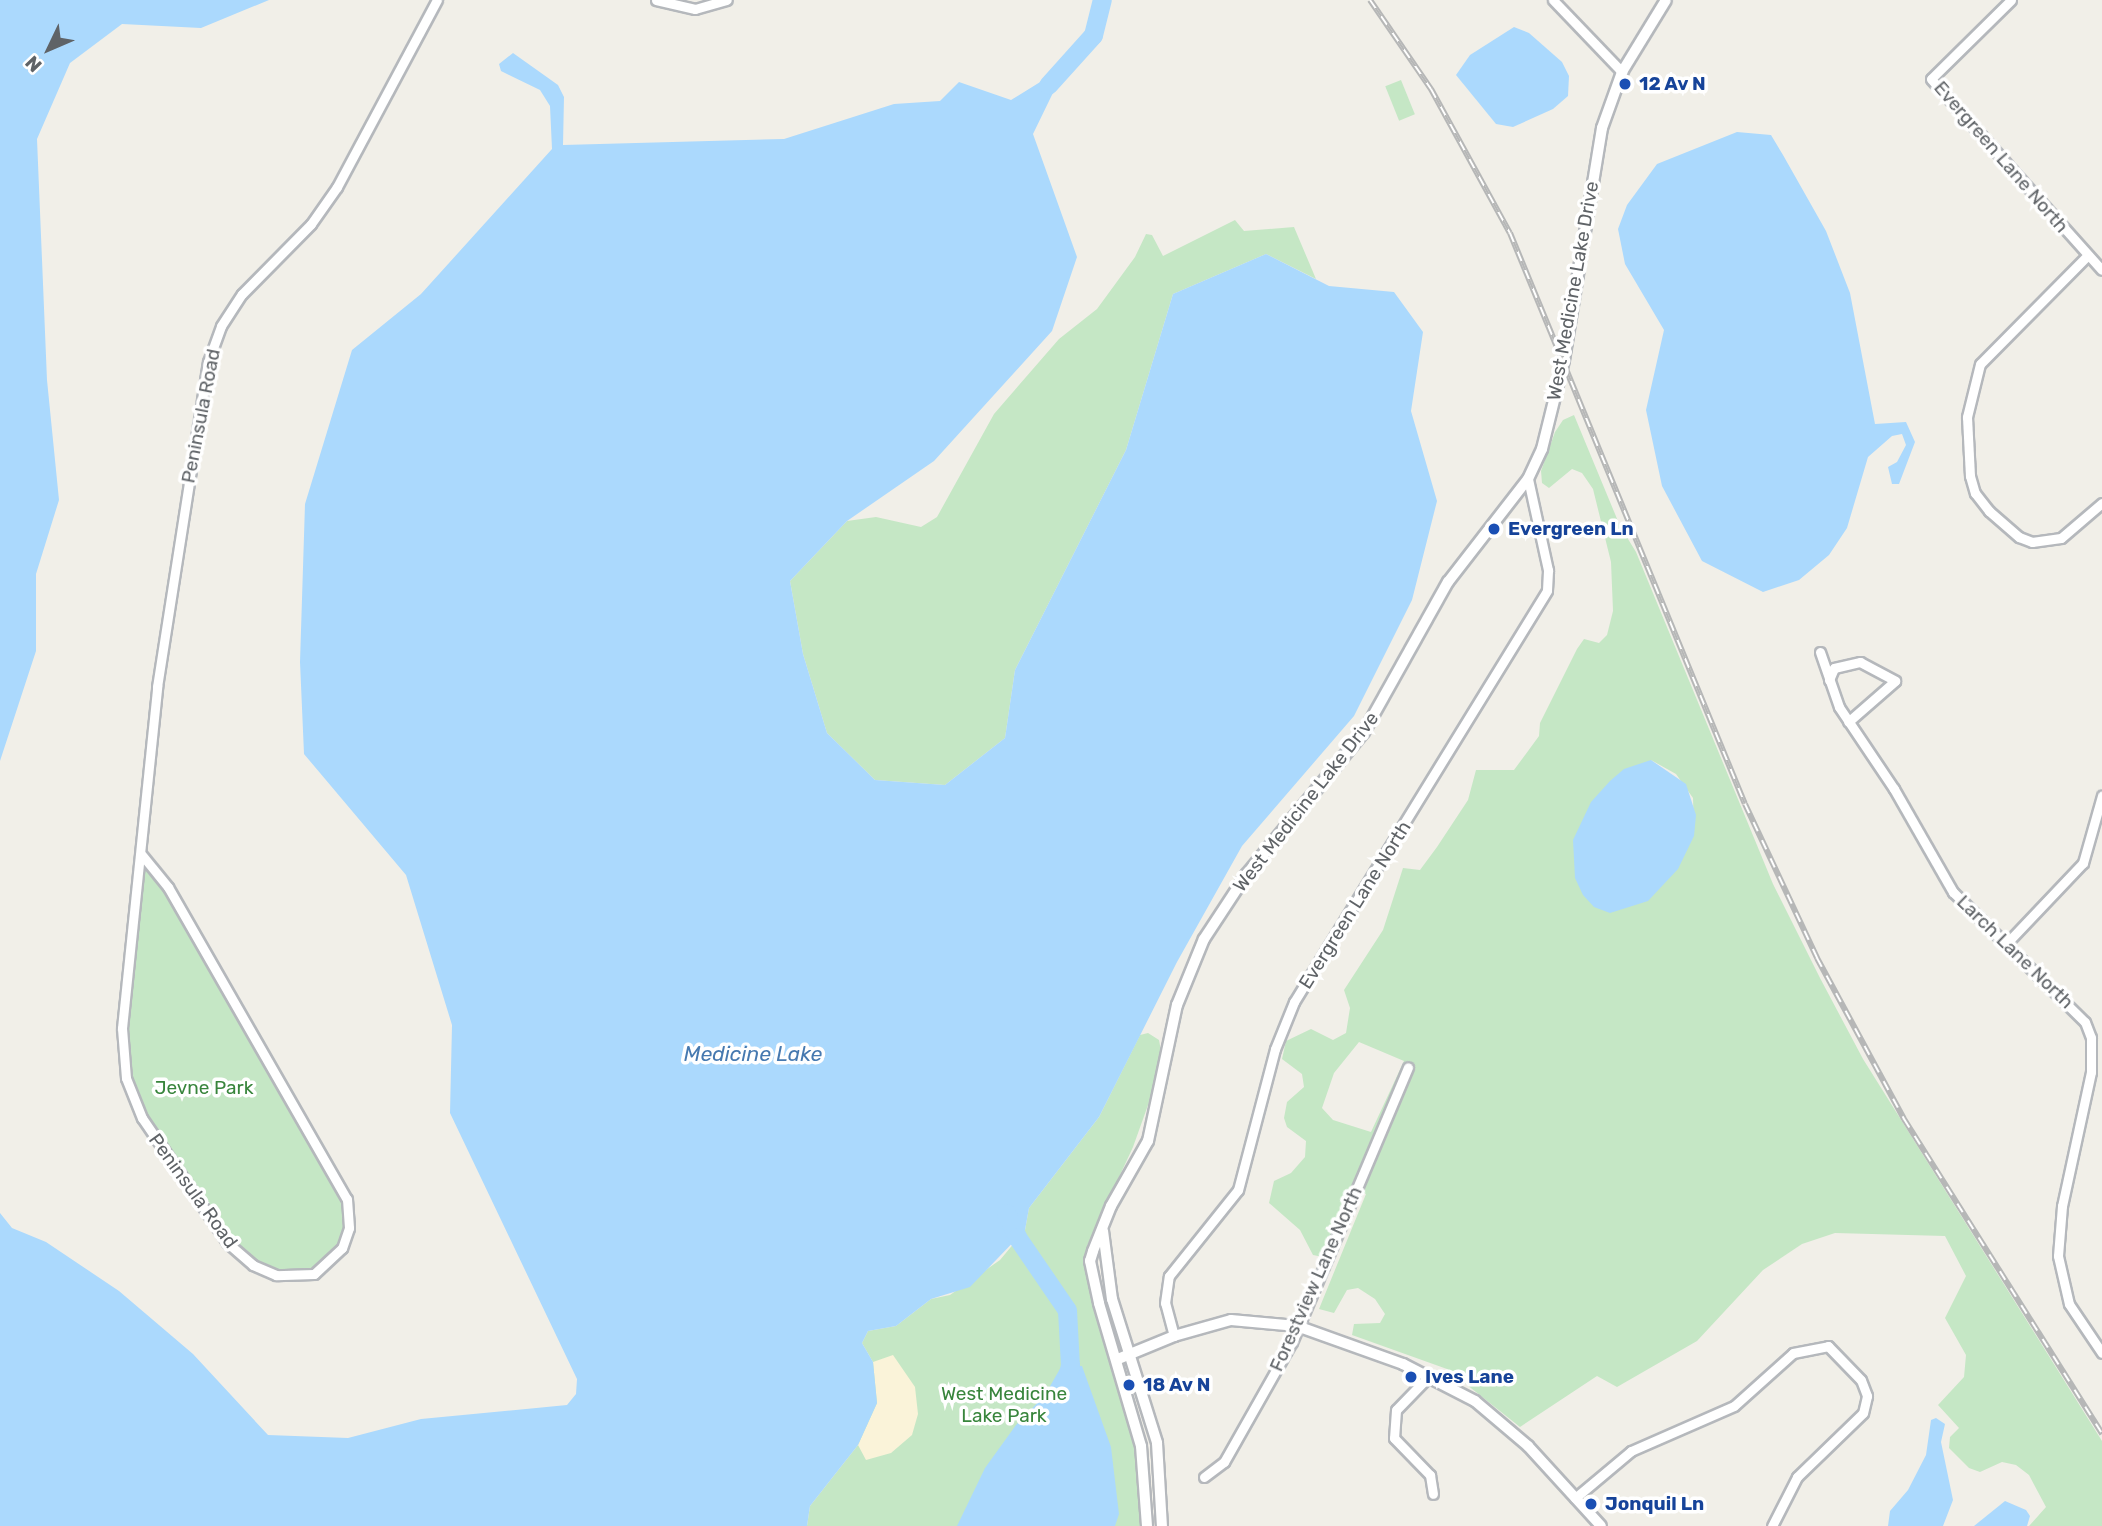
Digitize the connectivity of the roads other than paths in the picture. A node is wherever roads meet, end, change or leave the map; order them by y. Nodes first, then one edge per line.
1 (437, 0) edge
2 (656, 0) edge
3 (727, 0) edge
4 (1553, 0) edge
5 (1666, 0) edge
6 (2011, 0) edge
7 (1622, 72) junction
8 (2088, 255) junction
9 (2102, 270) edge
10 (1528, 479) junction
11 (2102, 503) edge
12 (1820, 652) dead end
13 (1828, 682) junction
14 (1848, 722) junction
15 (2102, 796) edge
16 (142, 855) junction
17 (2006, 944) junction
18 (1408, 1068) dead end
19 (1102, 1224) junction
20 (1297, 1326) junction
21 (1174, 1336) junction
22 (1132, 1353) junction
23 (2102, 1353) edge
24 (1118, 1359) junction
25 (1429, 1376) junction
26 (1204, 1477) dead end
27 (1433, 1494) dead end
28 (1575, 1498) junction
29 (1147, 1526) edge
30 (1162, 1526) edge
31 (1601, 1526) edge
32 (1772, 1526) edge

1 - 16 street, Peninsula Road
2 - 3 street
4 - 7 street
5 - 7 street, West Medicine Lake Drive
6 - 8 street, Evergreen Lane North
7 - 10 street, West Medicine Lake Drive
8 - 9 street
8 - 11 street
10 - 19 street, West Medicine Lake Drive
10 - 21 street, Evergreen Lane North
12 - 13 street, Larch Lane North
13 - 14 street, Larch Lane North
13 - 14 street
14 - 17 street, Larch Lane North
15 - 17 street
16 - 16 street, Peninsula Road
17 - 23 street, Larch Lane North
18 - 20 street, Forestview Lane North
19 - 22 street
19 - 24 street, West Medicine Lake Drive
20 - 21 street
20 - 25 street
20 - 26 street, Forestview Lane North
21 - 22 street
22 - 24 street
22 - 30 street
24 - 29 street, West Medicine Lake Drive
25 - 27 street
25 - 28 street
28 - 31 street
28 - 32 street

